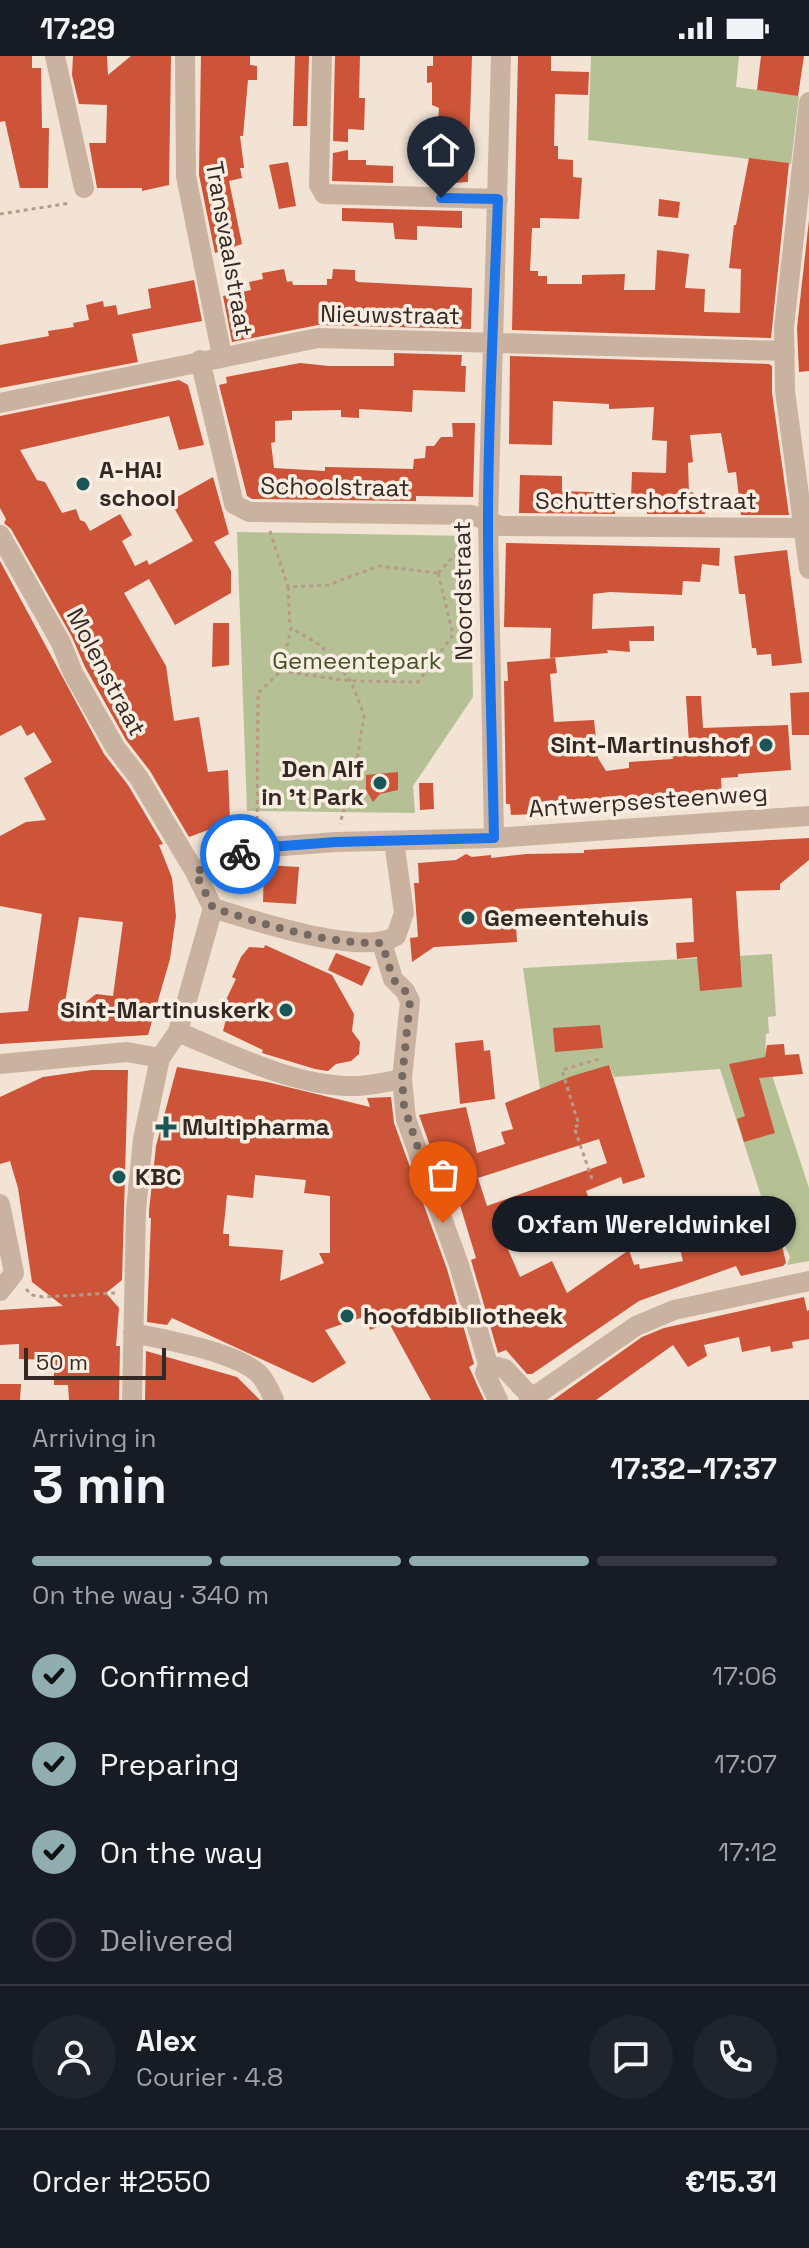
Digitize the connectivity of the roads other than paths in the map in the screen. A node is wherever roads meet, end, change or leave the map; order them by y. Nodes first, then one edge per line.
1 (55, 56) edge
2 (185, 56) edge
3 (322, 56) edge
4 (501, 56) edge
5 (809, 102) edge
6 (84, 188) road end
7 (498, 199) junction
8 (491, 343) junction
9 (785, 351) junction
10 (222, 356) junction
11 (200, 360) junction
12 (0, 403) edge
13 (488, 522) junction
14 (803, 528) junction
15 (0, 535) edge
16 (809, 569) edge
17 (809, 816) edge
18 (494, 838) junction
19 (394, 841) junction
20 (195, 872) junction
21 (213, 908) junction
22 (382, 943) junction
23 (178, 1032) junction
24 (160, 1058) junction
25 (0, 1064) edge
26 (402, 1079) junction
27 (0, 1204) edge
28 (809, 1281) edge
29 (0, 1291) edge
30 (133, 1333) junction
31 (488, 1364) junction
32 (532, 1399) edge
33 (132, 1400) edge
34 (274, 1400) edge
35 (498, 1400) edge

1 - 6 street
2 - 10 street, Transvaalstraat
3 - 7 street
4 - 7 street, Noordstraat
5 - 9 street
7 - 8 street, Noordstraat
8 - 9 street, Nieuwstraat
8 - 10 street, Nieuwstraat
8 - 13 street, Noordstraat
9 - 14 street
10 - 11 street, Nieuwstraat
11 - 12 street, Nieuwstraat
11 - 13 street, Schoolstraat
13 - 14 street, Schuttershofstraat
13 - 18 street, Noordstraat
14 - 16 street
15 - 20 street, Molenstraat
17 - 18 street, Antwerpsesteenweg
18 - 19 street, Antwerpsesteenweg
19 - 20 street, Antwerpsesteenweg
19 - 22 street
20 - 21 street, Molenstraat
21 - 22 street
21 - 23 street
22 - 26 street
23 - 24 street
23 - 26 street
24 - 25 street
24 - 30 street
26 - 31 street
27 - 29 street
28 - 32 street
30 - 33 street
30 - 34 street
31 - 32 street
31 - 35 street

